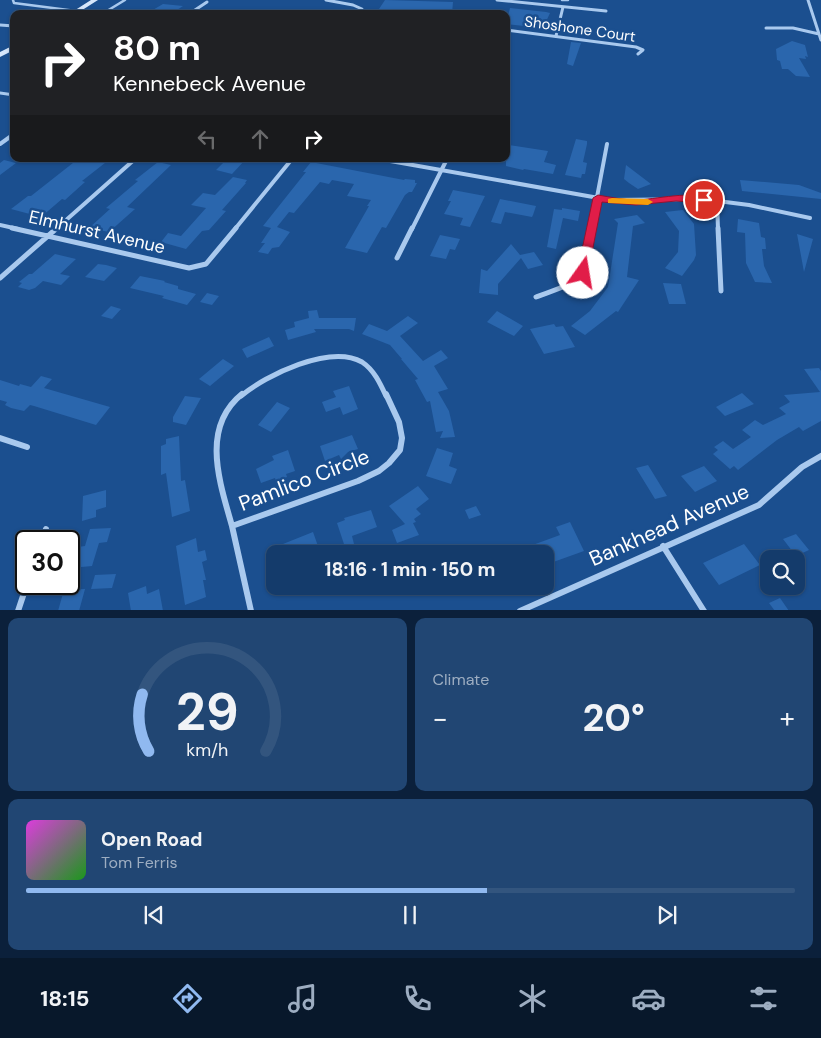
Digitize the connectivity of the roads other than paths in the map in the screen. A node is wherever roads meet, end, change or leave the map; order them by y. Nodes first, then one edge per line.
1 (13, 0) edge
2 (95, 0) edge
3 (125, 0) edge
4 (326, 0) edge
5 (497, 0) edge
6 (562, 0) edge
7 (568, 0) edge
8 (808, 0) edge
9 (207, 2) dead end
10 (527, 2) edge
11 (563, 7) junction
12 (61, 10) edge
13 (78, 10) edge
14 (109, 10) edge
15 (195, 10) edge
16 (362, 10) edge
17 (606, 11) dead end
18 (766, 28) dead end
19 (510, 30) edge
20 (819, 34) junction
21 (556, 36) junction
22 (821, 40) edge
23 (638, 54) dead end
24 (608, 144) dead end
25 (132, 162) edge
26 (290, 162) edge
27 (396, 162) edge
28 (446, 162) edge
29 (442, 170) junction
30 (598, 198) junction
31 (717, 202) junction
32 (810, 218) dead end
33 (0, 224) edge
34 (49, 235) junction
35 (397, 258) dead end
36 (0, 278) edge
37 (721, 291) dead end
38 (536, 297) dead end
39 (0, 438) edge
40 (27, 447) dead end
41 (821, 456) edge
42 (232, 526) junction
43 (663, 546) junction
44 (23, 595) edge
45 (18, 610) edge
46 (251, 610) edge
47 (520, 610) edge
48 (704, 610) edge

1 - 12 lane
2 - 13 main road
3 - 14 lane
4 - 16 street
5 - 10 street
6 - 7 lane
8 - 20 street
9 - 15 street
10 - 11 street
11 - 17 street
11 - 21 street
18 - 20 street
19 - 21 street, Shoshone Court
20 - 22 street
21 - 23 street, Shoshone Court
24 - 30 street
25 - 34 street
26 - 34 street, Elmhurst Avenue
27 - 29 street
28 - 29 street
29 - 30 street
29 - 35 street
30 - 31 street
30 - 38 street
31 - 32 street
31 - 37 street
33 - 34 street, Elmhurst Avenue
34 - 36 street
39 - 40 street
41 - 43 street, Bankhead Avenue
42 - 42 street, Pamlico Circle
42 - 46 street, Pamlico Circle
43 - 47 street, Bankhead Avenue
43 - 48 street
44 - 45 street

